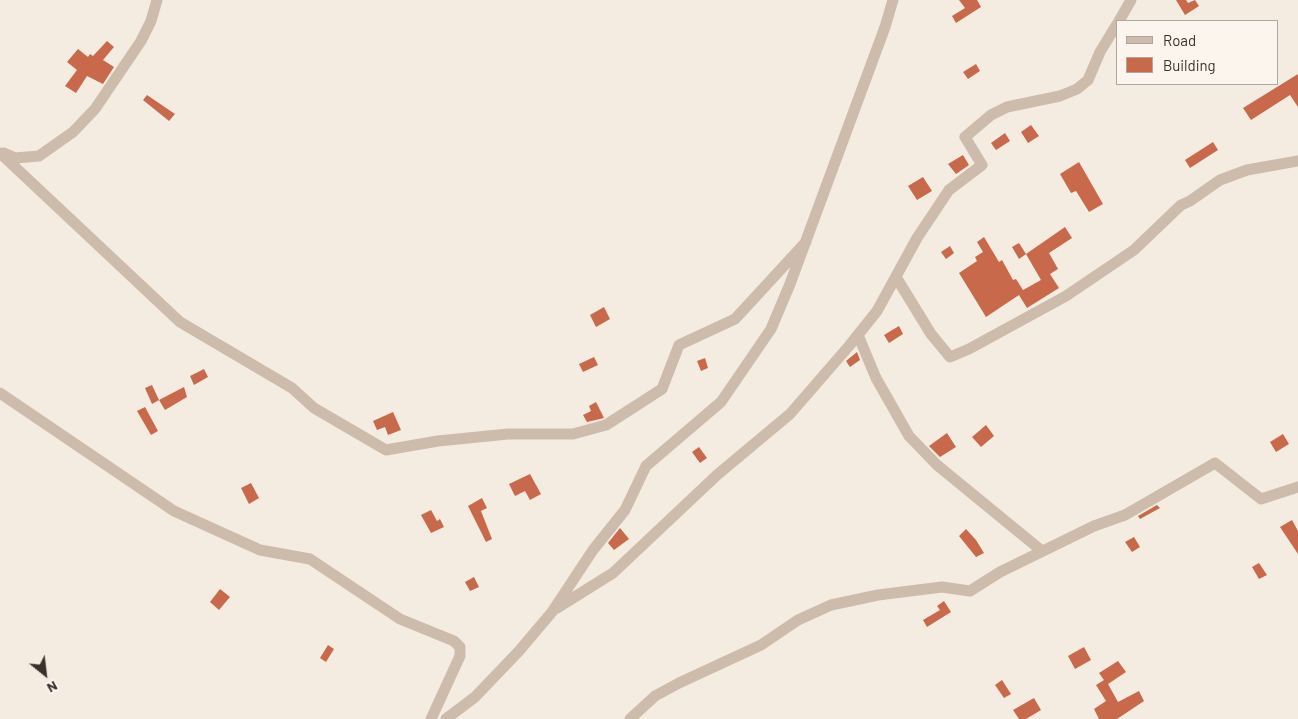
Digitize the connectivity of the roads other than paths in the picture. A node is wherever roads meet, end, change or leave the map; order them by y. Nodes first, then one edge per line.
1 (157, 0) edge
2 (893, 0) edge
3 (1131, 0) edge
4 (1120, 20) edge
5 (1116, 26) edge
6 (0, 152) edge
7 (1298, 161) edge
8 (806, 242) junction
9 (896, 277) junction
10 (858, 335) junction
11 (0, 393) edge
12 (1298, 488) edge
13 (1042, 551) junction
14 (552, 612) junction
15 (430, 719) edge
16 (446, 719) edge
17 (630, 719) edge

1 - 6 street
2 - 8 street
3 - 4 street
5 - 9 street
6 - 8 street
7 - 9 street
8 - 14 street
9 - 10 street
10 - 13 street
10 - 14 street
11 - 15 street
12 - 13 street
13 - 17 street
14 - 16 street

